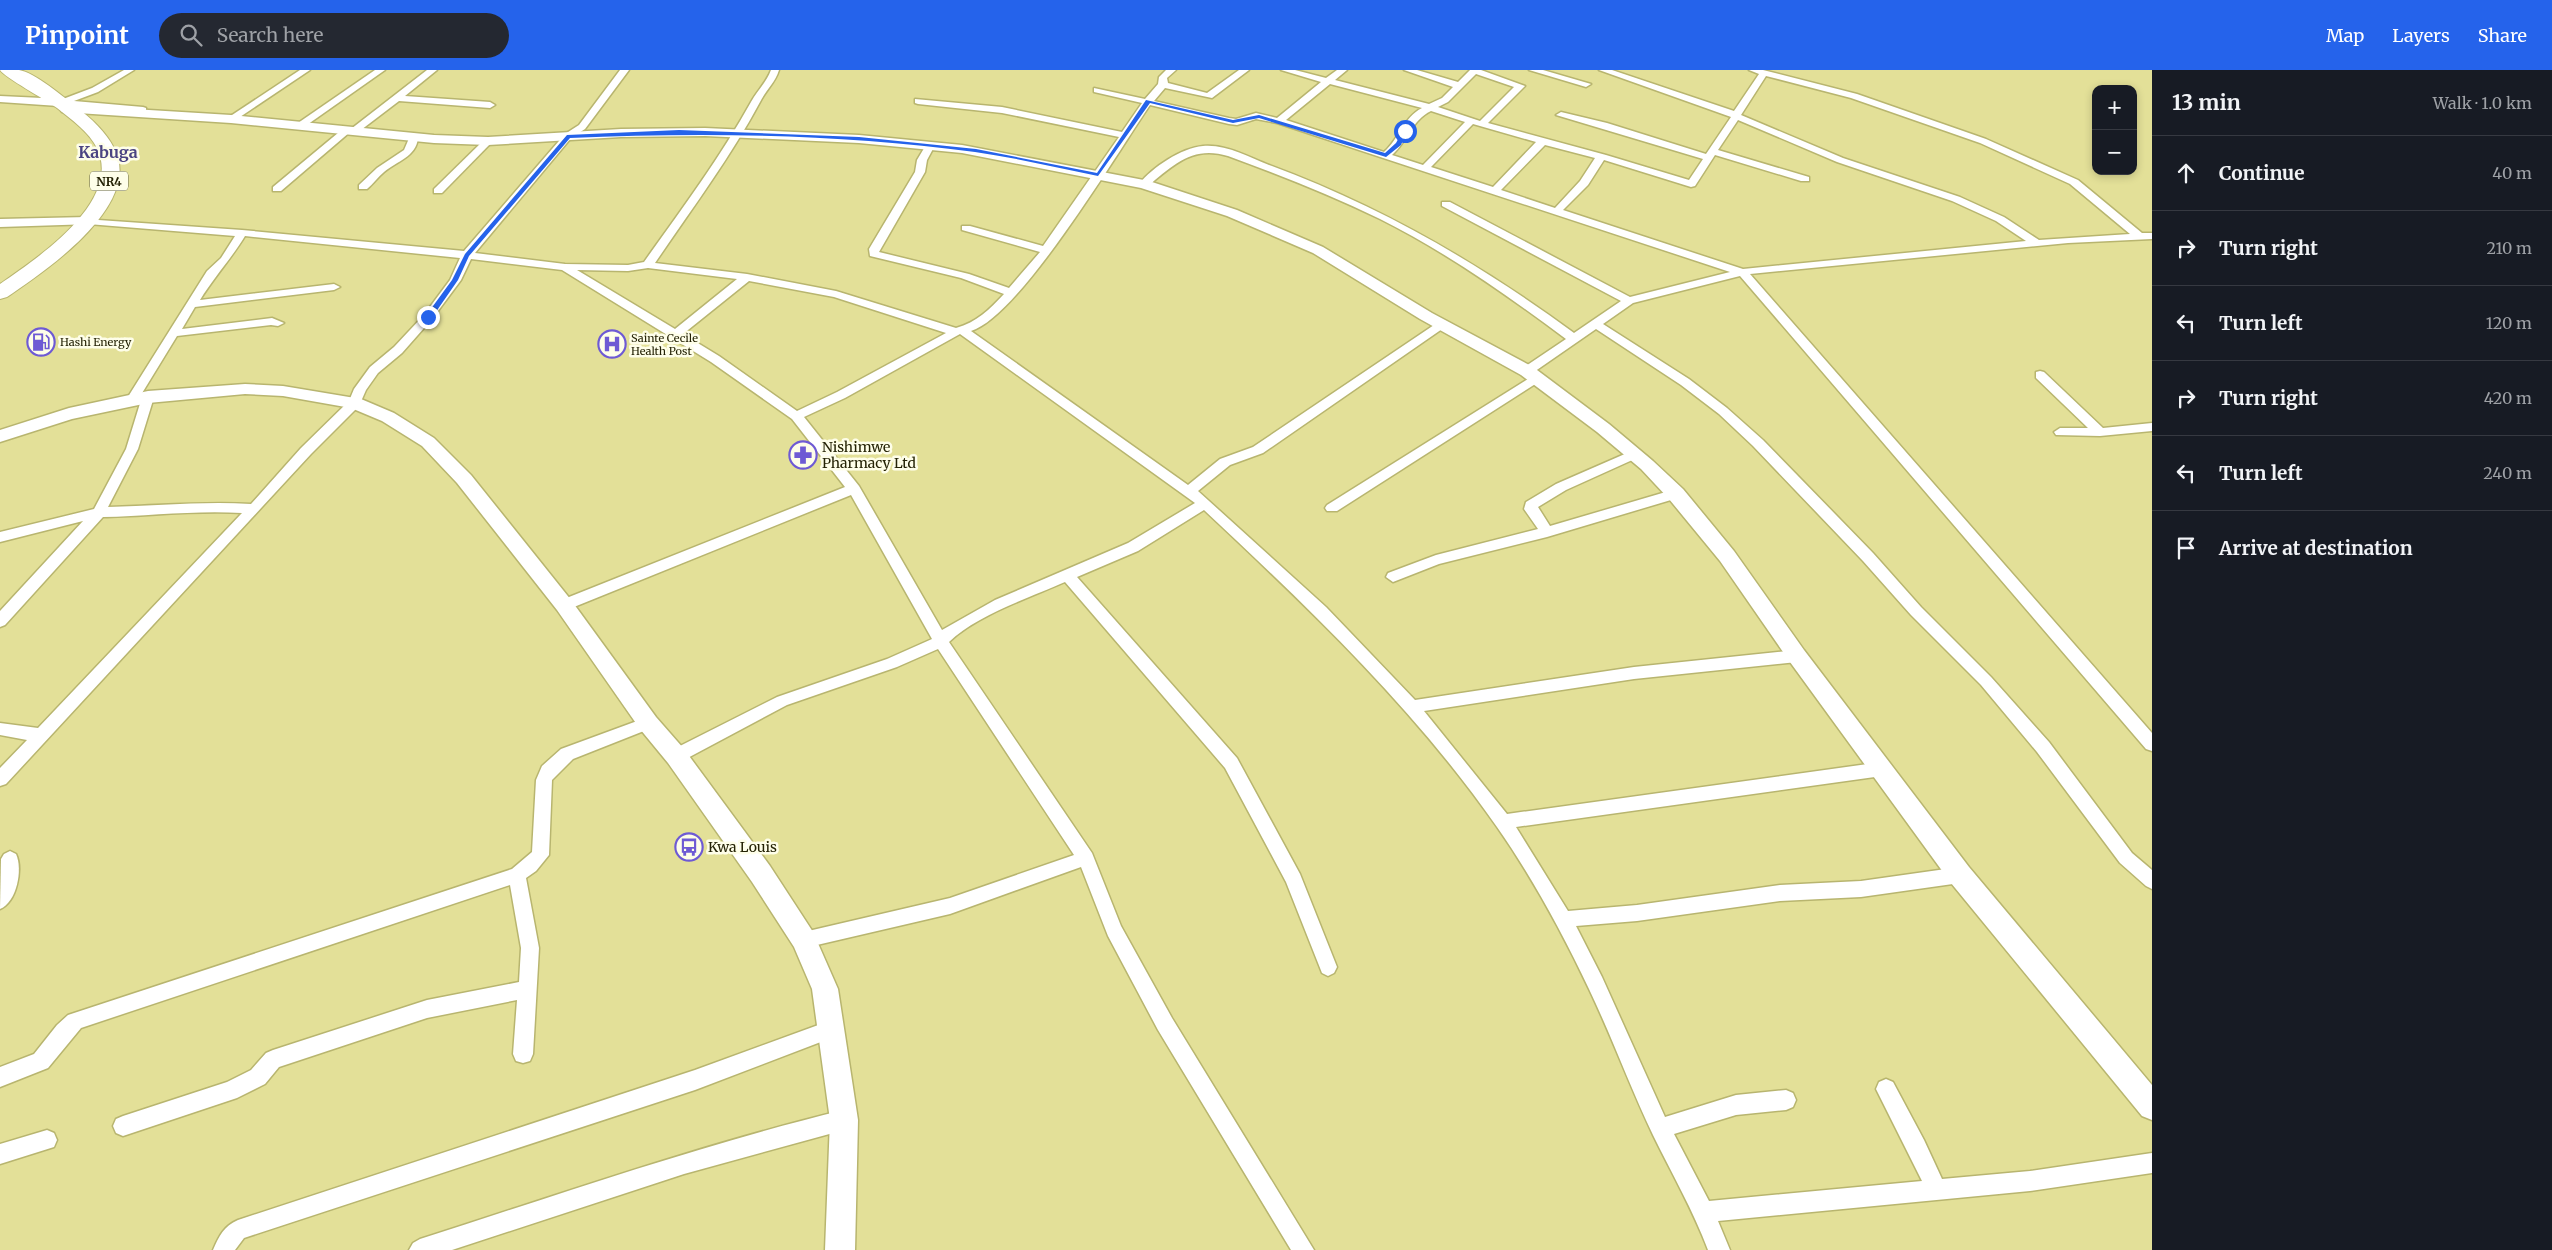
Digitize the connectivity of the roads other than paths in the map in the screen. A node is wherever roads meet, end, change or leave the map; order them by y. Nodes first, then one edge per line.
1 (8, 70) edge
2 (130, 70) edge
3 (306, 70) edge
4 (381, 70) edge
5 (433, 70) edge
6 (625, 70) edge
7 (775, 70) edge
8 (1172, 70) edge
9 (1245, 70) edge
10 (1285, 70) edge
11 (1343, 70) edge
12 (1408, 70) edge
13 (1532, 70) edge
14 (1604, 70) edge
15 (1753, 70) edge
16 (1475, 71) edge
17 (1764, 73) junction
18 (1329, 81) junction
19 (1586, 84) dead end
20 (36, 85) junction
21 (1163, 85) junction
22 (1461, 86) junction
23 (1097, 90) dead end
24 (396, 98) junction
25 (0, 100) edge
26 (20, 101) junction
27 (918, 101) dead end
28 (1148, 101) junction
29 (64, 105) junction
30 (490, 105) dead end
31 (1429, 107) junction
32 (1561, 115) dead end
33 (1737, 116) junction
34 (231, 119) junction
35 (1472, 120) junction
36 (1279, 121) junction
37 (1482, 124) junction
38 (301, 125) junction
39 (350, 130) junction
40 (738, 134) junction
41 (1125, 135) junction
42 (568, 136) junction
43 (413, 138) junction
44 (488, 141) junction
45 (1543, 141) junction
46 (929, 147) junction
47 (1709, 154) junction
48 (1386, 155) junction
49 (1603, 157) junction
50 (1426, 168) junction
51 (1098, 175) junction
52 (1805, 179) dead end
53 (1144, 184) junction
54 (363, 187) dead end
55 (277, 189) dead end
56 (438, 190) dead end
57 (1495, 191) junction
58 (1446, 204) dead end
59 (1557, 211) junction
60 (88, 221) junction
61 (0, 223) edge
62 (966, 228) dead end
63 (242, 233) junction
64 (2152, 236) edge
65 (2140, 237) junction
66 (2037, 243) junction
67 (1046, 250) junction
68 (467, 255) junction
69 (648, 265) junction
70 (565, 267) junction
71 (1742, 272) junction
72 (747, 277) junction
73 (334, 287) dead end
74 (0, 293) edge
75 (1012, 293) junction
76 (1629, 301) junction
77 (192, 304) junction
78 (278, 323) dead end
79 (1596, 324) junction
80 (1441, 325) junction
81 (960, 331) junction
82 (175, 333) junction
83 (675, 335) junction
84 (1574, 340) junction
85 (1532, 375) junction
86 (2040, 375) dead end
87 (140, 398) junction
88 (355, 403) junction
89 (796, 416) junction
90 (2152, 427) edge
91 (2060, 432) dead end
92 (2100, 432) junction
93 (0, 436) edge
94 (1634, 454) junction
95 (854, 490) junction
96 (1189, 491) junction
97 (1676, 494) junction
98 (1205, 502) junction
99 (1332, 508) dead end
100 (254, 510) junction
101 (99, 512) junction
102 (1547, 532) junction
103 (0, 537) edge
104 (1066, 574) junction
105 (1393, 577) dead end
106 (564, 606) junction
107 (0, 621) edge
108 (941, 641) junction
109 (1796, 656) junction
110 (1412, 707) junction
111 (648, 723) junction
112 (0, 729) edge
113 (40, 735) junction
114 (2152, 744) edge
115 (676, 756) junction
116 (1882, 769) junction
117 (0, 779) edge
118 (1503, 822) junction
119 (1086, 858) junction
120 (10, 859) dead end
121 (517, 875) junction
122 (1960, 875) junction
123 (2152, 880) edge
124 (0, 901) edge
125 (1563, 919) junction
126 (804, 940) junction
127 (1328, 967) dead end
128 (527, 988) junction
129 (832, 1029) junction
130 (523, 1054) dead end
131 (0, 1077) edge
132 (1886, 1089) dead end
133 (1786, 1100) dead end
134 (2152, 1106) edge
135 (844, 1120) junction
136 (124, 1126) dead end
137 (1660, 1128) junction
138 (46, 1140) dead end
139 (0, 1154) edge
140 (2152, 1163) edge
141 (1936, 1190) junction
142 (1704, 1212) junction
143 (224, 1250) edge
144 (420, 1250) edge
145 (840, 1250) edge
146 (1303, 1250) edge
147 (1719, 1250) edge

1 - 20 highway, NR4
2 - 29 street
3 - 34 street
4 - 38 street
5 - 24 street
6 - 42 street
7 - 40 street
8 - 21 street
9 - 21 street
10 - 18 street
11 - 18 street
12 - 22 street
13 - 19 street
14 - 33 street
15 - 17 street
16 - 22 street
16 - 37 street
17 - 33 street
17 - 65 street
18 - 31 street
18 - 36 street
20 - 26 street
20 - 29 highway, NR4
21 - 28 street
22 - 31 street
23 - 28 street
24 - 30 street
24 - 39 street
25 - 26 street
26 - 29 street
27 - 41 street
28 - 36 street
28 - 41 street
29 - 34 main road
29 - 60 highway, NR4
31 - 35 street
31 - 48 street
32 - 47 street
33 - 47 street
33 - 66 street
34 - 38 main road
35 - 37 street
35 - 50 street
36 - 48 street
37 - 45 street
38 - 39 main road
39 - 43 main road
39 - 55 street
40 - 42 main road
40 - 46 main road
40 - 69 street
41 - 51 street
42 - 44 main road
42 - 68 street
43 - 44 main road
43 - 54 street
44 - 56 street
45 - 49 street
45 - 57 street
46 - 51 main road
46 - 75 street
47 - 49 street
47 - 52 street
48 - 50 street
49 - 59 street
50 - 57 street
51 - 53 main road
51 - 67 street
53 - 80 main road
53 - 84 street
57 - 59 street
58 - 76 street
59 - 71 street
60 - 61 main road
60 - 63 street
60 - 74 highway, NR4
62 - 67 street
63 - 68 street
63 - 77 street
64 - 65 street
65 - 66 street
66 - 71 street
67 - 75 street
68 - 70 street
68 - 88 street
69 - 70 street
69 - 72 street
70 - 83 street
71 - 76 street
71 - 114 street
72 - 81 street
72 - 83 street
73 - 77 street
75 - 81 street
76 - 79 street
77 - 82 street
78 - 82 street
79 - 84 street
79 - 123 street
80 - 85 main road
80 - 96 street
81 - 89 street
81 - 96 street
82 - 87 street
83 - 89 street
84 - 85 street
85 - 94 main road
85 - 99 street
86 - 92 street
87 - 88 main road
87 - 93 main road
87 - 101 street
88 - 100 street
88 - 106 main road
89 - 95 street
90 - 92 street
91 - 92 street
94 - 97 main road
94 - 102 street
95 - 106 street
95 - 108 street
96 - 98 street
97 - 102 street
97 - 109 main road
98 - 104 street
98 - 110 street
100 - 101 street
100 - 113 street
101 - 103 street
101 - 107 street
102 - 105 street
104 - 108 street
104 - 127 street
106 - 111 main road
108 - 115 street
108 - 119 street
109 - 110 street
109 - 116 main road
110 - 118 street
111 - 115 main road
111 - 121 street
112 - 113 street
113 - 117 street
115 - 126 main road
116 - 118 street
116 - 122 main road
118 - 125 street
119 - 126 street
119 - 146 street
120 - 124 street
121 - 128 street
121 - 131 street
122 - 125 street
122 - 134 main road
125 - 137 street
126 - 129 main road
128 - 130 street
128 - 136 street
129 - 135 main road
129 - 143 street
132 - 141 street
133 - 137 street
135 - 144 street
135 - 145 main road
137 - 142 street
138 - 139 street
140 - 141 street
141 - 142 street
142 - 147 street

